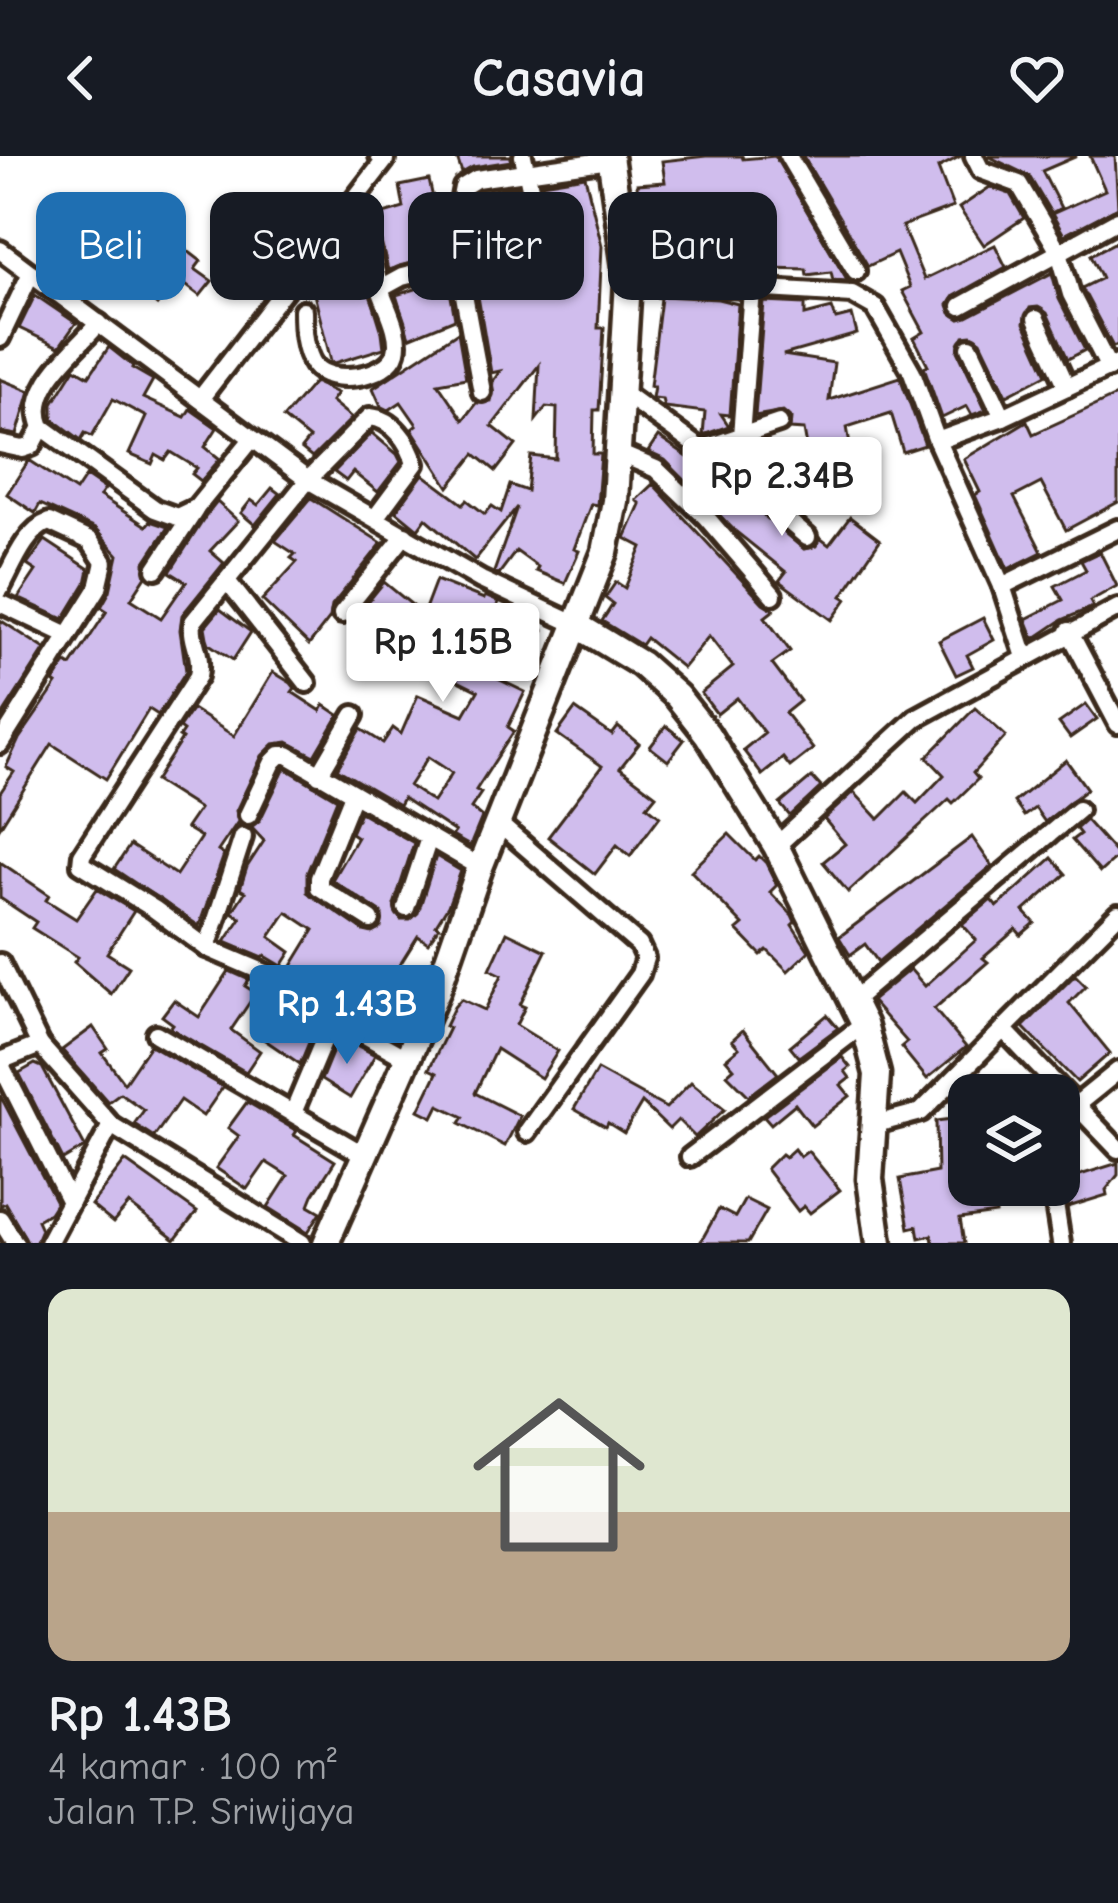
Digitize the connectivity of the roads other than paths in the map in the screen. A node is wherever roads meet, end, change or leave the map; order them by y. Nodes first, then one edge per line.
1 (379, 156) edge
2 (788, 156) edge
3 (974, 156) edge
4 (618, 157) edge
5 (525, 165) edge
6 (462, 192) edge
7 (621, 192) edge
8 (1118, 220) edge
9 (0, 250) edge
10 (1059, 253) junction
11 (856, 271) dead end
12 (32, 273) junction
13 (777, 292) edge
14 (384, 300) edge
15 (465, 300) edge
16 (627, 300) edge
17 (751, 300) edge
18 (961, 306) dead end
19 (302, 310) dead end
20 (1036, 319) dead end
21 (99, 323) junction
22 (0, 338) edge
23 (970, 347) dead end
24 (1114, 365) edge
25 (1066, 387) junction
26 (482, 392) dead end
27 (622, 392) junction
28 (200, 399) junction
29 (1003, 417) junction
30 (779, 424) dead end
31 (42, 427) junction
32 (741, 436) junction
33 (252, 439) junction
34 (938, 441) junction
35 (0, 444) edge
36 (702, 449) junction
37 (616, 452) junction
38 (308, 480) junction
39 (196, 508) junction
40 (375, 518) junction
41 (1118, 529) edge
42 (405, 535) junction
43 (807, 537) dead end
44 (156, 569) dead end
45 (227, 581) junction
46 (1002, 586) junction
47 (0, 589) edge
48 (773, 595) dead end
49 (0, 603) edge
50 (1118, 608) edge
51 (342, 614) dead end
52 (574, 624) junction
53 (1069, 632) junction
54 (68, 635) junction
55 (1025, 657) junction
56 (307, 683) dead end
57 (354, 715) dead end
58 (1118, 724) edge
59 (0, 744) edge
60 (320, 775) junction
61 (352, 794) junction
62 (1078, 810) dead end
63 (248, 815) dead end
64 (498, 823) junction
65 (243, 838) dead end
66 (429, 838) junction
67 (776, 847) junction
68 (480, 867) junction
69 (406, 908) dead end
70 (1118, 914) edge
71 (370, 920) dead end
72 (207, 948) junction
73 (0, 963) edge
74 (852, 1001) junction
75 (332, 1018) junction
76 (864, 1024) junction
77 (1004, 1030) junction
78 (156, 1034) dead end
79 (40, 1045) junction
80 (406, 1058) junction
81 (0, 1062) edge
82 (1118, 1071) edge
83 (1046, 1074) edge
84 (1080, 1102) edge
85 (1080, 1109) edge
86 (293, 1113) junction
87 (876, 1124) junction
88 (111, 1125) junction
89 (527, 1132) dead end
90 (1118, 1149) edge
91 (366, 1156) junction
92 (690, 1157) dead end
93 (70, 1202) junction
94 (1055, 1206) edge
95 (0, 1219) edge
96 (15, 1243) edge
97 (49, 1243) edge
98 (302, 1243) edge
99 (326, 1243) edge
100 (879, 1243) edge
101 (1061, 1243) edge

1 - 28 street
2 - 11 street
3 - 10 street
4 - 5 street
4 - 7 main road
5 - 6 street
8 - 10 street
9 - 12 street
10 - 18 street
10 - 24 street
12 - 21 street
12 - 22 street
13 - 34 street
14 - 19 street
15 - 26 street
16 - 27 main road
17 - 32 street
20 - 25 street
21 - 28 street
21 - 31 street
23 - 29 street
24 - 25 street
25 - 29 street
27 - 36 street
27 - 37 main road
28 - 33 street
29 - 34 street
30 - 32 street
31 - 35 street
31 - 39 street
32 - 36 street
33 - 38 street
33 - 39 street
34 - 46 street
36 - 43 street
37 - 48 street
37 - 52 main road
38 - 40 street
38 - 40 street
38 - 45 street
39 - 44 street
40 - 42 street
41 - 46 street
42 - 51 street
42 - 52 street
45 - 56 street
45 - 72 street
46 - 55 street
47 - 54 street
49 - 54 street
50 - 53 street
52 - 64 main road
52 - 67 main road
53 - 55 street
53 - 58 street
54 - 59 street
55 - 67 street
57 - 60 street
60 - 61 street
60 - 63 street
61 - 66 street
61 - 71 street
62 - 74 street
64 - 68 main road
64 - 89 street
65 - 72 street
66 - 68 street
66 - 69 street
67 - 74 main road
68 - 80 main road
70 - 77 street
72 - 75 street
73 - 79 street
74 - 76 main road
75 - 80 street
75 - 86 street
76 - 87 main road
76 - 92 street
77 - 83 street
77 - 87 street
78 - 86 street
79 - 81 street
79 - 88 street
80 - 91 main road
81 - 93 street
82 - 84 street
85 - 90 street
86 - 91 street
87 - 100 main road
88 - 93 street
88 - 98 street
91 - 99 main road
93 - 97 street
94 - 101 street
95 - 96 street

